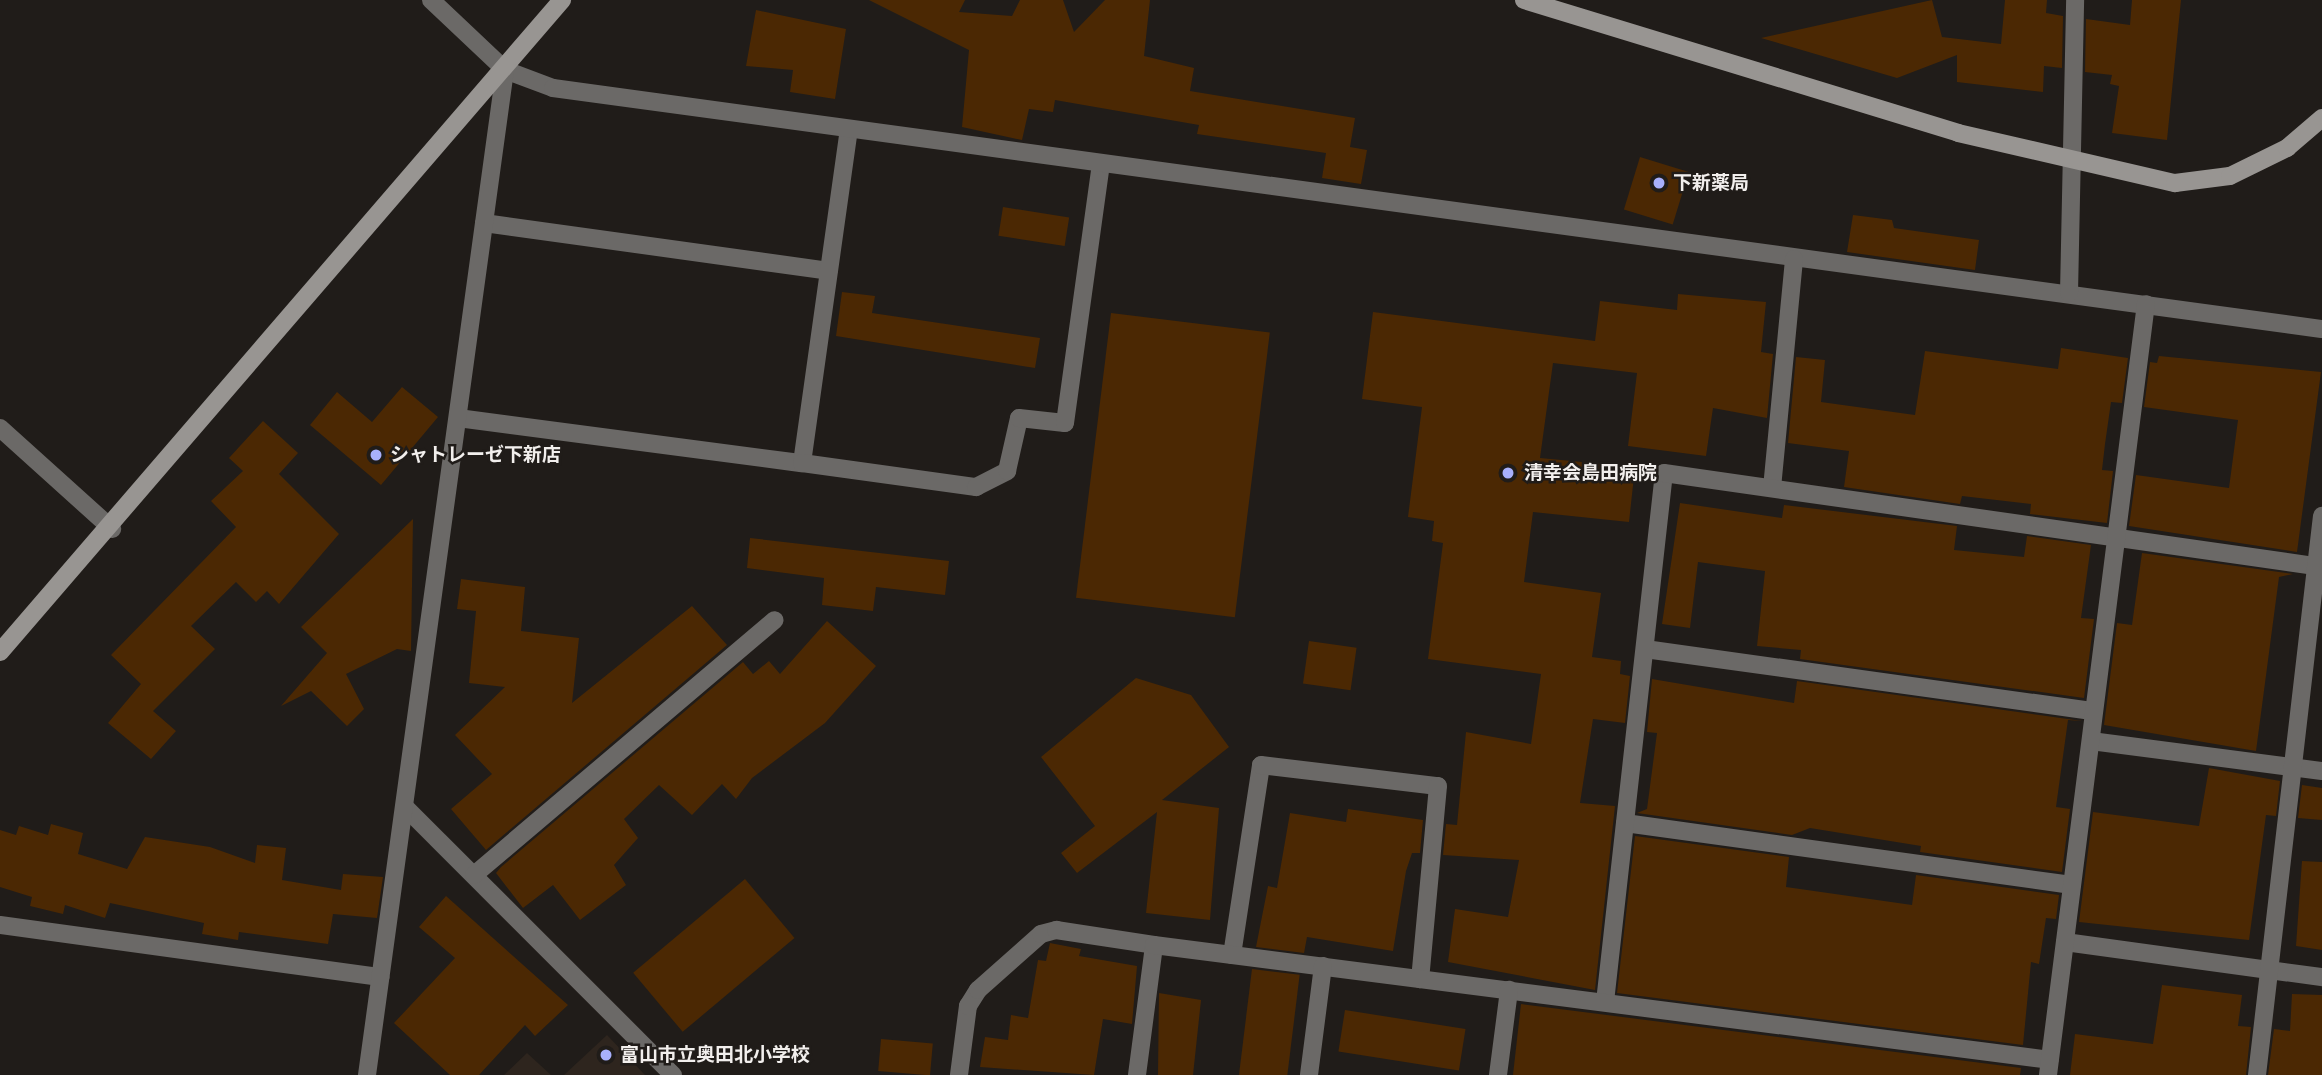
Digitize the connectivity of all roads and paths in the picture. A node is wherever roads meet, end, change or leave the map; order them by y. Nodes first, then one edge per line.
1 (431, 0) edge
2 (562, 0) edge
3 (1524, 0) edge
4 (2075, 0) edge
5 (505, 70) junction
6 (2322, 118) edge
7 (849, 130) junction
8 (2074, 161) junction
9 (1101, 164) junction
10 (484, 223) junction
11 (1794, 258) junction
12 (829, 271) junction
13 (2069, 293) junction
14 (2146, 304) junction
15 (2322, 329) edge
16 (458, 418) junction
17 (0, 428) edge
18 (802, 463) junction
19 (1772, 488) junction
20 (2322, 516) edge
21 (112, 529) junction
22 (2116, 538) junction
23 (2319, 567) edge
24 (775, 620) dead end
25 (1645, 649) junction
26 (0, 652) edge
27 (2094, 711) junction
28 (2091, 741) junction
29 (2291, 767) junction
30 (2322, 771) edge
31 (405, 807) junction
32 (1625, 822) junction
33 (474, 875) junction
34 (2073, 885) junction
35 (0, 925) edge
36 (2065, 942) junction
37 (1154, 945) junction
38 (1231, 955) junction
39 (1322, 966) junction
40 (2265, 969) junction
41 (380, 977) junction
42 (2322, 977) edge
43 (1420, 979) junction
44 (1509, 990) junction
45 (1605, 1002) junction
46 (2049, 1068) edge
47 (367, 1075) edge
48 (673, 1075) edge
49 (959, 1075) edge
50 (1137, 1075) edge
51 (1308, 1075) edge
52 (1498, 1075) edge
53 (2257, 1075) edge

1 - 5 street
2 - 5 street
3 - 8 street
4 - 8 street
5 - 7 street
5 - 10 street
5 - 21 street
6 - 8 street
7 - 9 street
7 - 12 street
8 - 13 street
9 - 11 street
9 - 18 street
10 - 12 street
10 - 16 street
11 - 13 street
11 - 19 street
12 - 18 street
13 - 14 street
14 - 15 street
14 - 22 street
16 - 18 street
16 - 31 street
17 - 21 street
19 - 22 street
19 - 25 street
20 - 23 street
21 - 26 street
22 - 23 street
22 - 27 street
23 - 29 street
24 - 33 street
25 - 27 street
25 - 32 street
27 - 28 street
28 - 29 street
28 - 34 street
29 - 30 street
29 - 40 street
31 - 33 street
31 - 41 street
32 - 34 street
32 - 45 street
33 - 48 street
34 - 36 street
35 - 41 street
36 - 40 street
36 - 46 street
37 - 38 street
37 - 49 street
37 - 50 street
38 - 39 street
38 - 43 street
39 - 43 street
39 - 51 street
40 - 42 street
40 - 53 street
41 - 47 street
43 - 44 street
44 - 45 street
44 - 52 street
45 - 46 street

